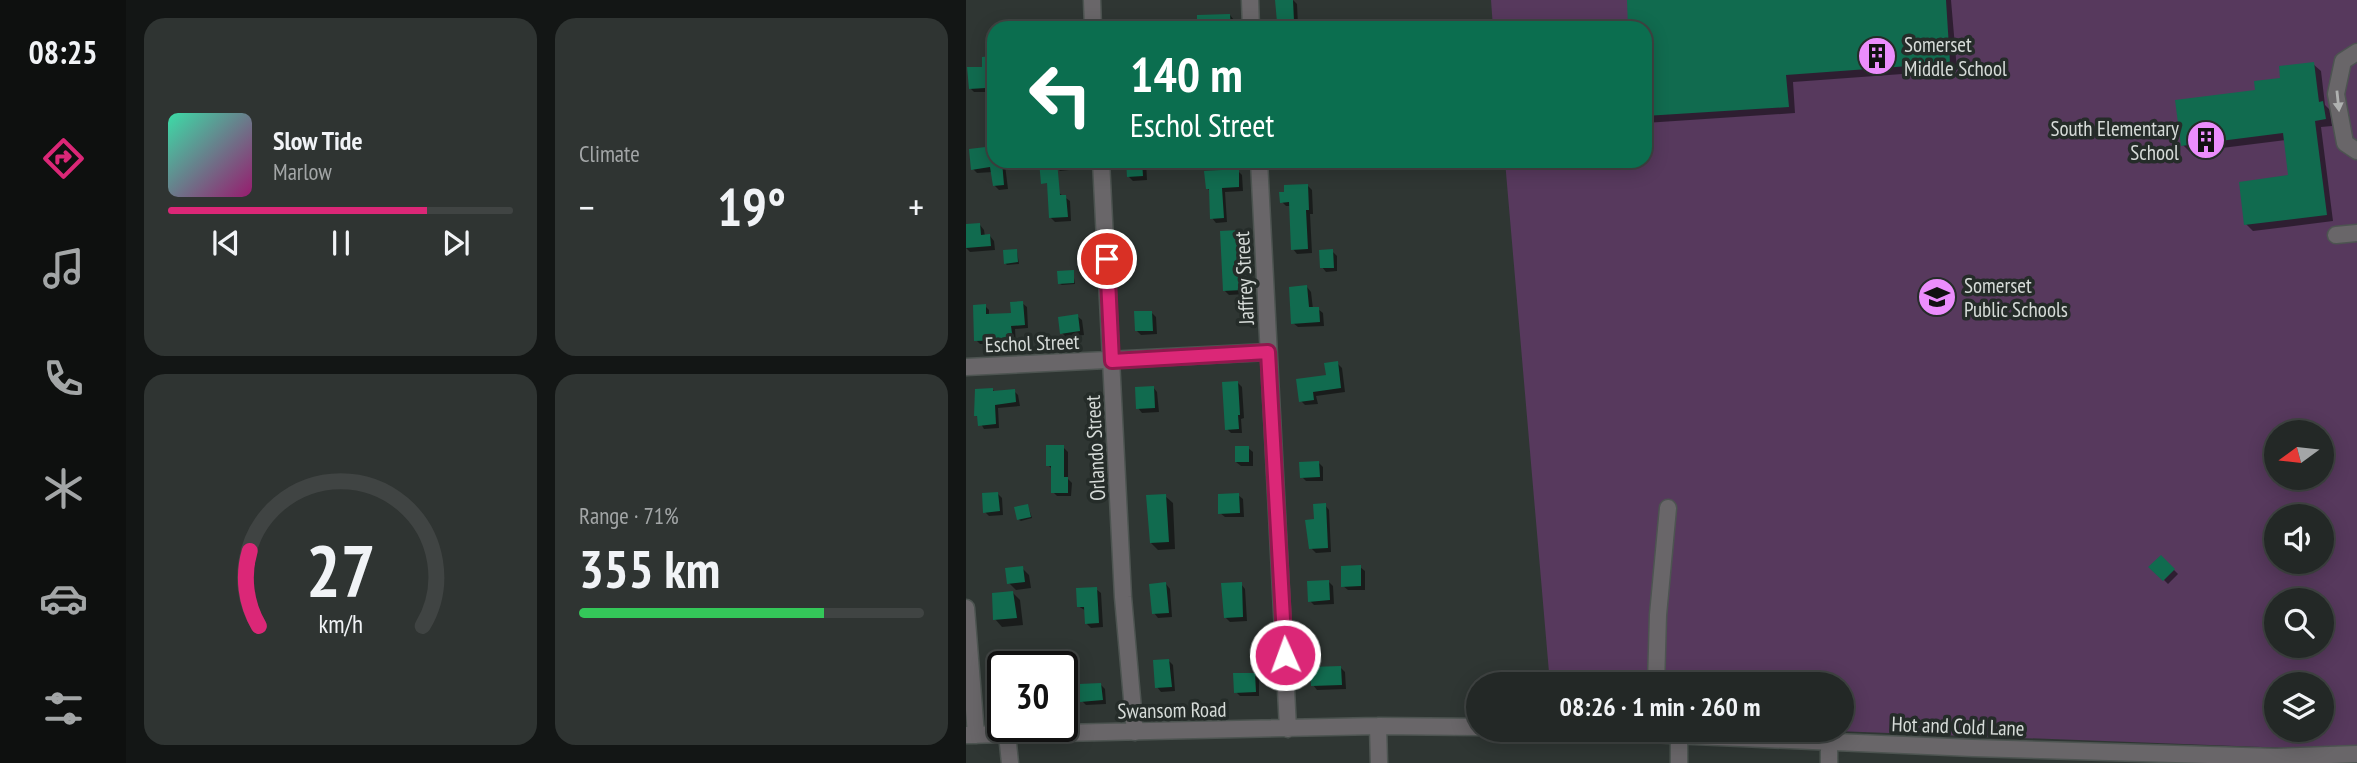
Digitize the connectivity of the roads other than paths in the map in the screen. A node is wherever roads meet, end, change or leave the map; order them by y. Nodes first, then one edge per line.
1 (1092, 0) edge
2 (1250, 0) edge
3 (1093, 21) edge
4 (1251, 21) edge
5 (2357, 52) edge
6 (2357, 150) edge
7 (1101, 168) edge
8 (1259, 168) edge
9 (2357, 233) edge
10 (2336, 236) dead end
11 (1268, 352) junction
12 (1112, 361) junction
13 (966, 367) edge
14 (1668, 508) dead end
15 (966, 608) edge
16 (1656, 672) edge
17 (1378, 726) junction
18 (1466, 727) edge
19 (1288, 729) junction
20 (1135, 732) junction
21 (1078, 733) edge
22 (971, 735) edge
23 (1008, 742) edge
24 (1679, 742) edge
25 (1829, 742) joint
26 (2357, 754) edge
27 (1973, 755) edge
28 (2130, 758) edge
29 (2276, 760) edge
30 (1010, 763) edge
31 (1379, 763) edge
32 (1679, 763) edge
33 (1829, 763) edge

1 - 3 street
2 - 4 street
5 -> 6 street
7 - 12 street, Orlando Street
8 - 11 street, Jaffrey Street
9 - 10 street
11 - 12 street, Eschol Street
11 - 19 street, Jaffrey Street
12 - 13 street, Eschol Street
12 - 20 street, Orlando Street
14 - 16 street
15 - 22 street
17 - 18 street
17 - 19 street, Swansom Road
17 - 31 street
19 - 20 street, Swansom Road
20 - 21 street, Swansom Road
23 - 30 street
24 - 32 street
25 - 27 street, Hot and Cold Lane
25 - 33 street
26 - 29 street, Hot and Cold Lane
27 - 28 street, Hot and Cold Lane
28 - 29 street, Hot and Cold Lane

